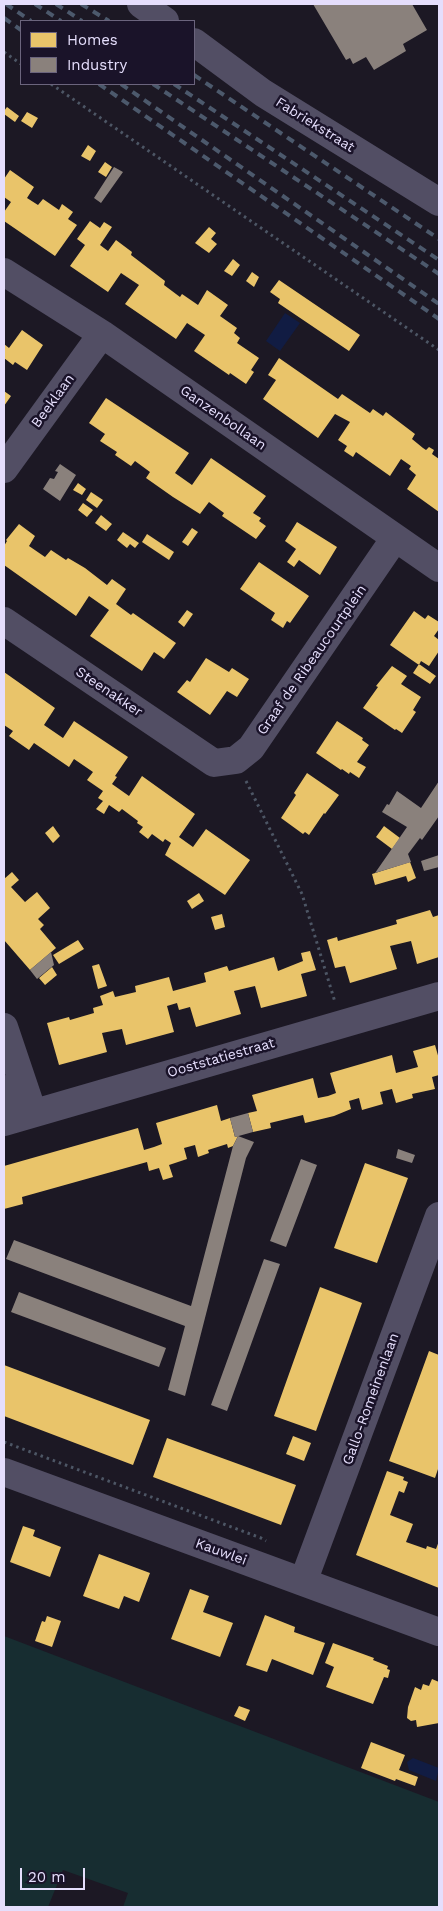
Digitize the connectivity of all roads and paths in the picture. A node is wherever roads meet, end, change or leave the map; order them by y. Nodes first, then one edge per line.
1 (141, 4) edge
2 (164, 20) edge
3 (195, 43) edge
4 (4, 52) edge
5 (20, 63) edge
6 (51, 85) edge
7 (439, 202) edge
8 (4, 272) edge
9 (102, 334) junction
10 (439, 350) edge
11 (4, 469) edge
12 (396, 538) junction
13 (439, 568) edge
14 (4, 621) edge
15 (225, 761) junction
16 (439, 996) edge
17 (341, 1023) junction
18 (4, 1027) edge
19 (4, 1089) edge
20 (16, 1118) edge
21 (439, 1216) edge
22 (4, 1472) edge
23 (304, 1582) junction
24 (439, 1632) edge

1 - 2 street
3 - 7 street, Fabriekstraat
4 - 5 path
6 - 10 path
8 - 9 street, Ganzenbollaan
9 - 11 street, Beeklaan
9 - 12 street, Ganzenbollaan
12 - 13 street, Ganzenbollaan
12 - 15 street, Graaf de Ribeaucourtplein
14 - 15 street, Steenakker
15 - 17 path
16 - 17 street, Ooststatiestraat
17 - 20 street, Ooststatiestraat
18 - 20 street
19 - 20 street
21 - 23 street, Gallo-Romeinenlaan
22 - 23 street, Kauwlei
23 - 24 street, Kauwlei

